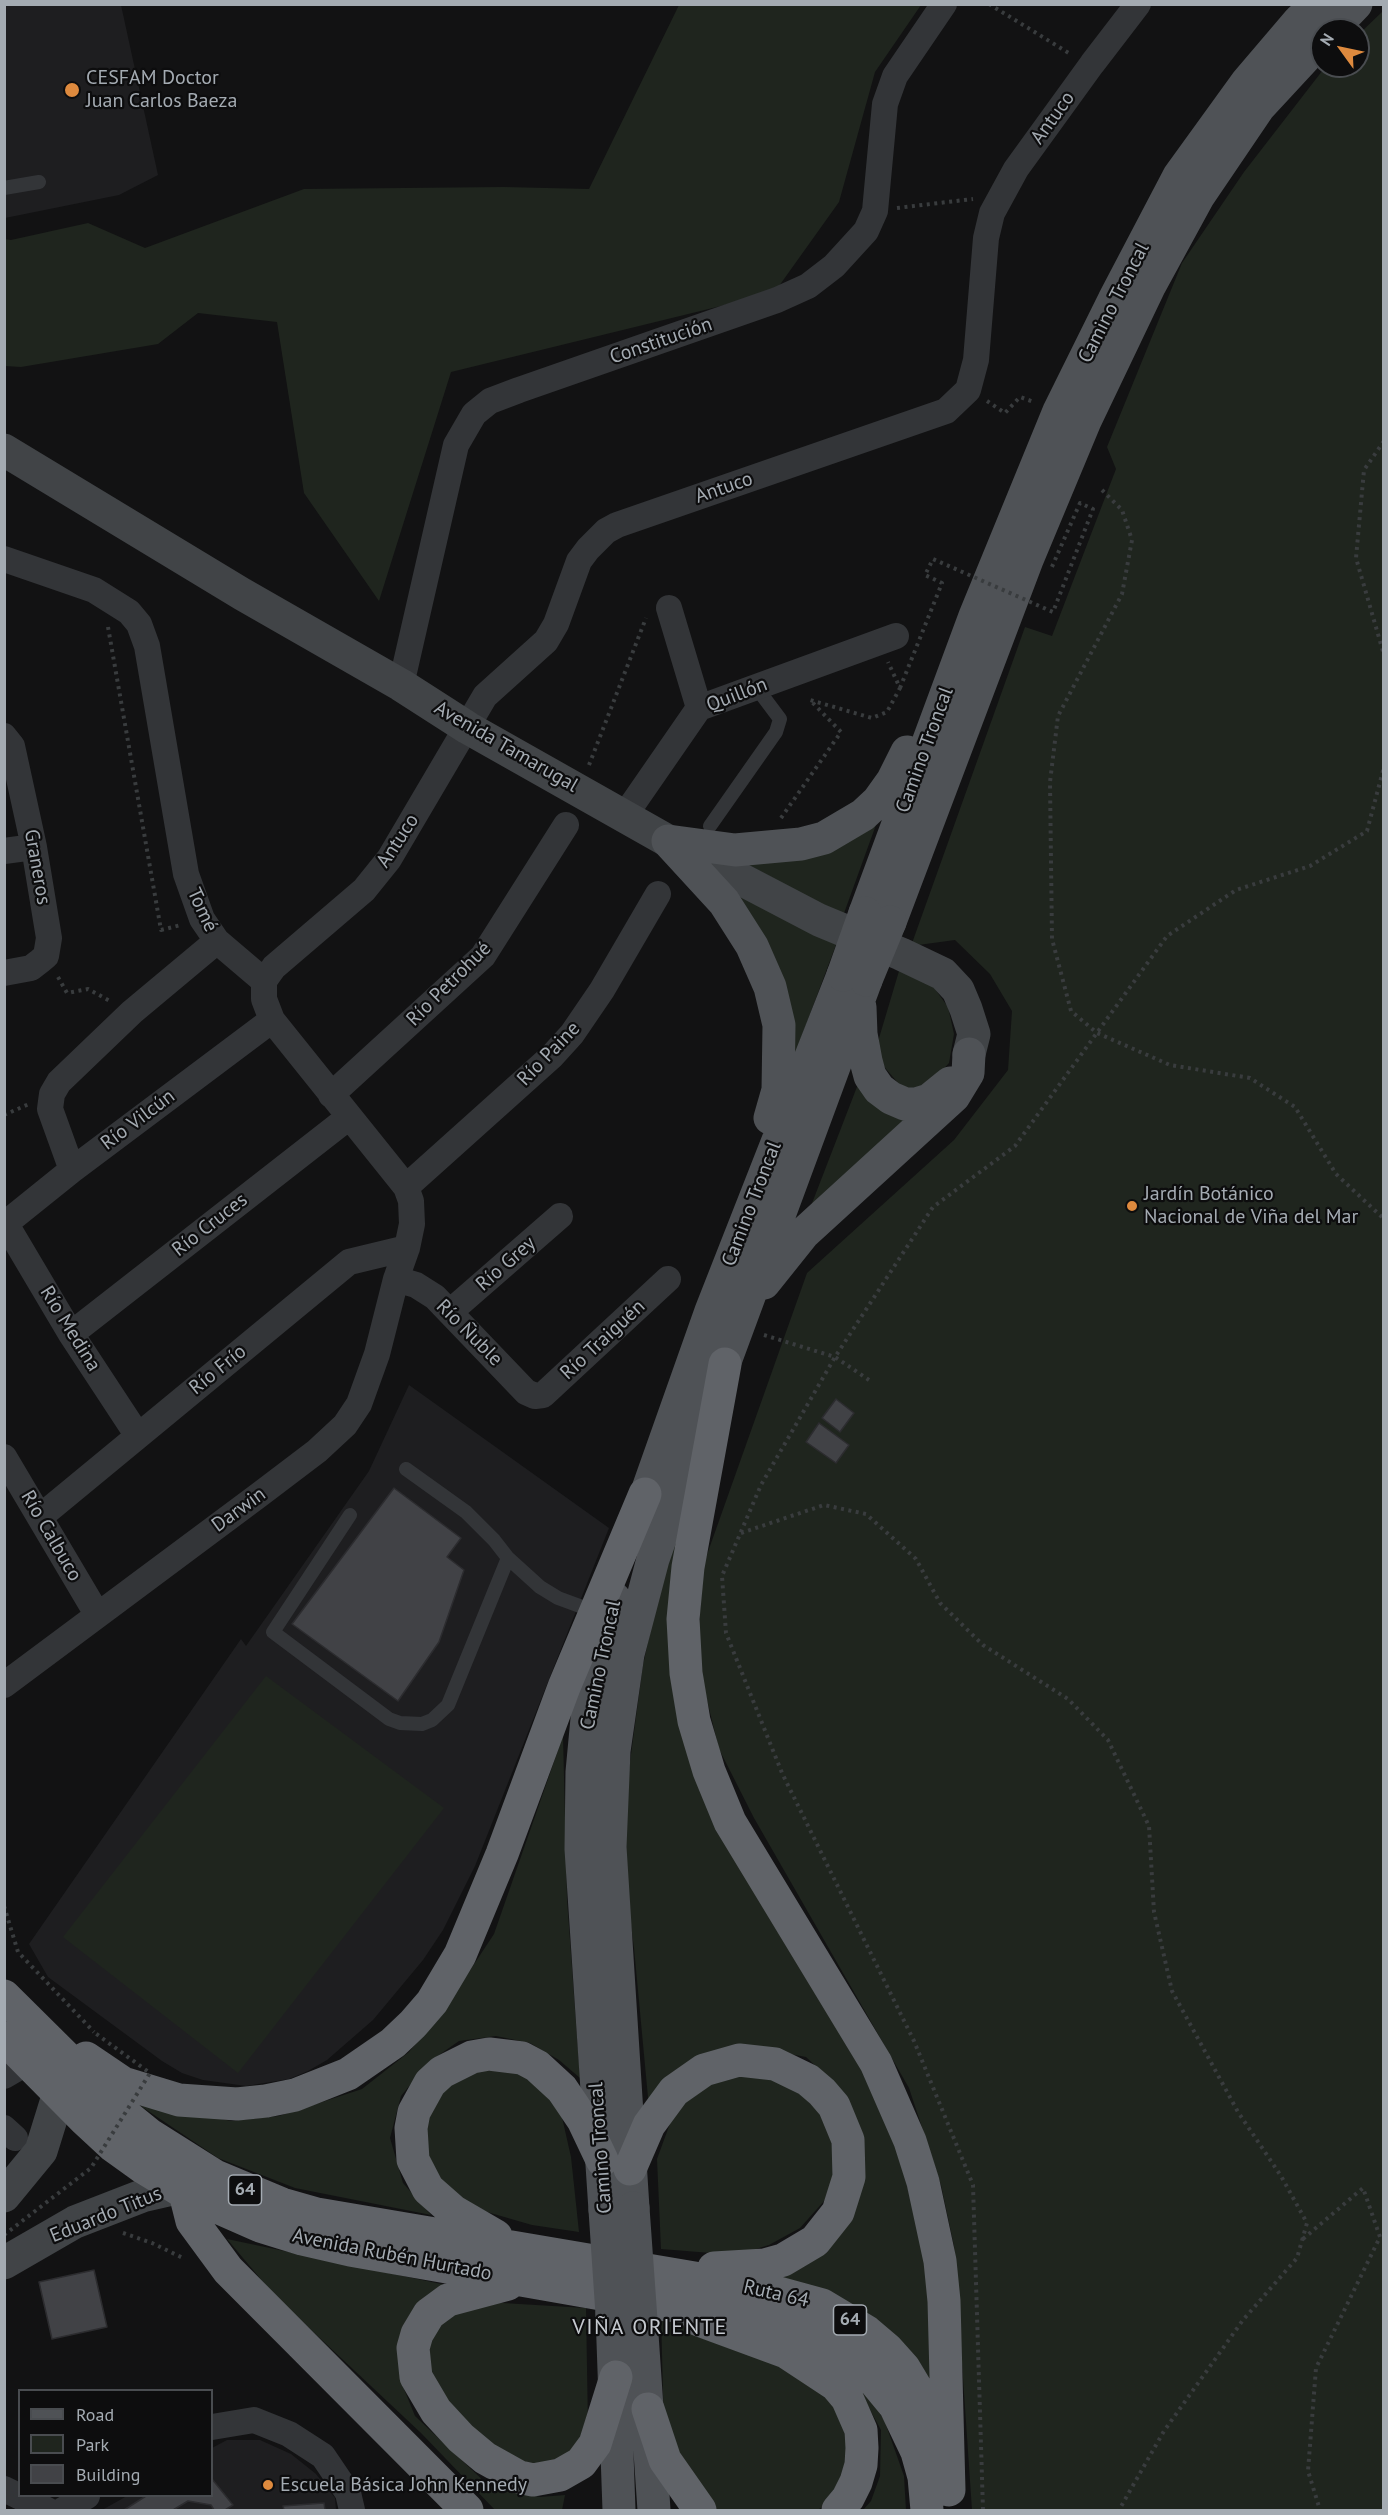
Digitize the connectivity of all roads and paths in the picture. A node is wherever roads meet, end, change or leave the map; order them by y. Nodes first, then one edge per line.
1 (944, 4) edge
2 (989, 4) edge
3 (1138, 4) edge
4 (1317, 4) edge
5 (1356, 4) edge
6 (1342, 18) edge
7 (1310, 52) edge
8 (1091, 66) junction
9 (39, 182) dead end
10 (4, 188) edge
11 (1000, 195) junction
12 (875, 211) junction
13 (968, 390) junction
14 (1059, 411) junction
15 (1383, 441) edge
16 (4, 450) edge
17 (1102, 490) dead end
18 (4, 559) edge
19 (1051, 569) dead end
20 (658, 612) joint
21 (975, 616) junction
22 (110, 632) dead end
23 (888, 640) joint
24 (1383, 655) edge
25 (401, 685) junction
26 (756, 687) junction
27 (900, 688) junction
28 (699, 708) junction
29 (468, 728) junction
30 (4, 736) edge
31 (1383, 767) edge
32 (579, 790) junction
33 (625, 815) junction
34 (566, 825) dead end
35 (710, 826) dead end
36 (668, 841) junction
37 (34, 847) junction
38 (760, 849) junction
39 (4, 851) edge
40 (658, 894) dead end
41 (878, 918) junction
42 (161, 930) dead end
43 (217, 941) junction
44 (46, 956) junction
45 (4, 973) edge
46 (264, 981) junction
47 (857, 982) junction
48 (132, 1012) junction
49 (273, 1020) junction
50 (1096, 1033) junction
51 (969, 1054) junction
52 (331, 1095) junction
53 (349, 1117) junction
54 (72, 1170) junction
55 (406, 1187) junction
56 (560, 1216) dead end
57 (1383, 1219) edge
58 (5, 1222) edge
59 (407, 1248) junction
60 (396, 1278) junction
61 (668, 1279) dead end
62 (723, 1280) junction
63 (451, 1311) junction
64 (741, 1318) junction
65 (71, 1334) junction
66 (835, 1358) junction
67 (725, 1364) junction
68 (869, 1380) dead end
69 (535, 1396) joint
70 (138, 1436) junction
71 (4, 1457) edge
72 (406, 1469) dead end
73 (645, 1494) junction
74 (350, 1515) dead end
75 (40, 1517) junction
76 (507, 1558) junction
77 (596, 1612) junction
78 (97, 1614) junction
79 (4, 1684) edge
80 (4, 1906) edge
81 (4, 1996) edge
82 (17, 2030) edge
83 (16, 2069) edge
84 (59, 2093) junction
85 (616, 2165) junction
86 (181, 2191) junction
87 (4, 2196) edge
88 (121, 2233) dead end
89 (4, 2235) edge
90 (1303, 2240) junction
91 (513, 2246) junction
92 (4, 2263) edge
93 (228, 2270) junction
94 (654, 2271) junction
95 (522, 2281) junction
96 (637, 2313) junction
97 (616, 2377) junction
98 (648, 2409) junction
99 (213, 2427) edge
100 (4, 2489) edge
101 (18, 2496) edge
102 (20, 2497) edge
103 (85, 2497) edge
104 (942, 2504) edge
105 (47, 2511) edge
106 (63, 2511) edge
107 (352, 2511) edge
108 (467, 2511) edge
109 (619, 2511) edge
110 (654, 2511) edge
111 (700, 2511) edge
112 (838, 2511) edge
113 (1119, 2511) edge
114 (1320, 2511) edge

1 - 12 street, Constitución
2 - 8 path
3 - 8 street, Antuco
4 - 14 main road, Camino Troncal
5 - 6 main road
7 - 41 main road, Camino Troncal
8 - 11 street, Antuco
9 - 10 lane
11 - 12 path
11 - 13 street, Antuco
12 - 25 street, Constitución
13 - 14 path
13 - 29 street, Antuco
14 - 21 main road, Camino Troncal
15 - 24 path
16 - 25 street, Avenida Tamarugal
17 - 50 path
18 - 43 street, Tomé
19 - 27 path, bridge
20 - 28 street
20 - 32 path
21 - 38 main road
21 - 41 main road, Camino Troncal
22 - 42 path
23 - 26 street, Quillón
23 - 27 path
25 - 29 street, Avenida Tamarugal
26 - 28 street, Quillón
26 - 35 lane
27 - 38 path
28 - 33 street, Quillón
29 - 32 street, Avenida Tamarugal
29 - 46 street, Antuco
30 - 37 street, Graneros
31 - 50 path
32 - 33 street, Avenida Tamarugal
33 - 36 street, Avenida Tamarugal
34 - 52 street, Río Petrohué
36 - 38 main road
36 - 51 street, Avenida Tamarugal
36 - 62 main road
37 - 39 street
37 - 44 street, Graneros
40 - 55 street, Río Paine
41 - 47 main road, Camino Troncal, bridge
43 - 46 street, Tomé
43 - 48 street
44 - 45 street
44 - 48 path
46 - 49 street
47 - 51 main road
47 - 62 main road, Camino Troncal
47 - 64 main road, Camino Troncal
48 - 54 street
49 - 52 street
49 - 54 street, Río Vilcún
50 - 57 path
50 - 66 path
51 - 64 main road
52 - 53 street
53 - 55 street
53 - 65 street, Río Cruces
54 - 58 street, Río Vilcún
55 - 59 street
56 - 63 street, Río Grey
58 - 65 street, Río Medina
59 - 60 street
59 - 70 street, Río Frío
60 - 63 street, Río Ñuble
60 - 78 street, Darwin
61 - 69 street, Río Traiguén
62 - 73 main road, Camino Troncal
63 - 69 street, Río Ñuble
64 - 66 path
64 - 67 main road, Camino Troncal
65 - 70 street, Río Medina
66 - 68 path
66 - 90 path
67 - 85 main road, Camino Troncal
67 - 104 highway
70 - 75 street, Río Frío
71 - 75 street, Río Calbuco
72 - 76 lane
73 - 77 highway
73 - 85 main road, Camino Troncal
74 - 76 lane
75 - 78 street, Río Calbuco
76 - 77 lane
77 - 82 highway
78 - 79 street, Darwin
80 - 89 path, bridge
81 - 82 highway, Avenida Rubén Hurtado / 64
82 - 83 highway, Avenida Rubén Hurtado / 64
82 - 91 highway, Avenida Rubén Hurtado / 64
83 - 84 highway, Avenida Rubén Hurtado / 64
84 - 86 highway, Avenida Rubén Hurtado / 64
84 - 87 street
85 - 91 highway
85 - 94 highway
85 - 96 main road, Camino Troncal, bridge
86 - 92 street, Eduardo Titus
86 - 93 highway
86 - 95 highway, Avenida Rubén Hurtado / 64
88 - 93 path
90 - 113 path
90 - 114 path
91 - 94 highway, Ruta 64 / 64
93 - 108 highway
94 - 104 highway, Ruta 64 / 64
95 - 96 highway, Ruta 64 / 64
95 - 97 highway
96 - 97 main road, Camino Troncal
96 - 98 main road, Camino Troncal
96 - 104 highway, Ruta 64 / 64
96 - 112 highway
97 - 109 main road, Camino Troncal
98 - 110 main road, Camino Troncal
98 - 111 highway
99 - 107 street
100 - 101 street
102 - 105 street
103 - 106 street

